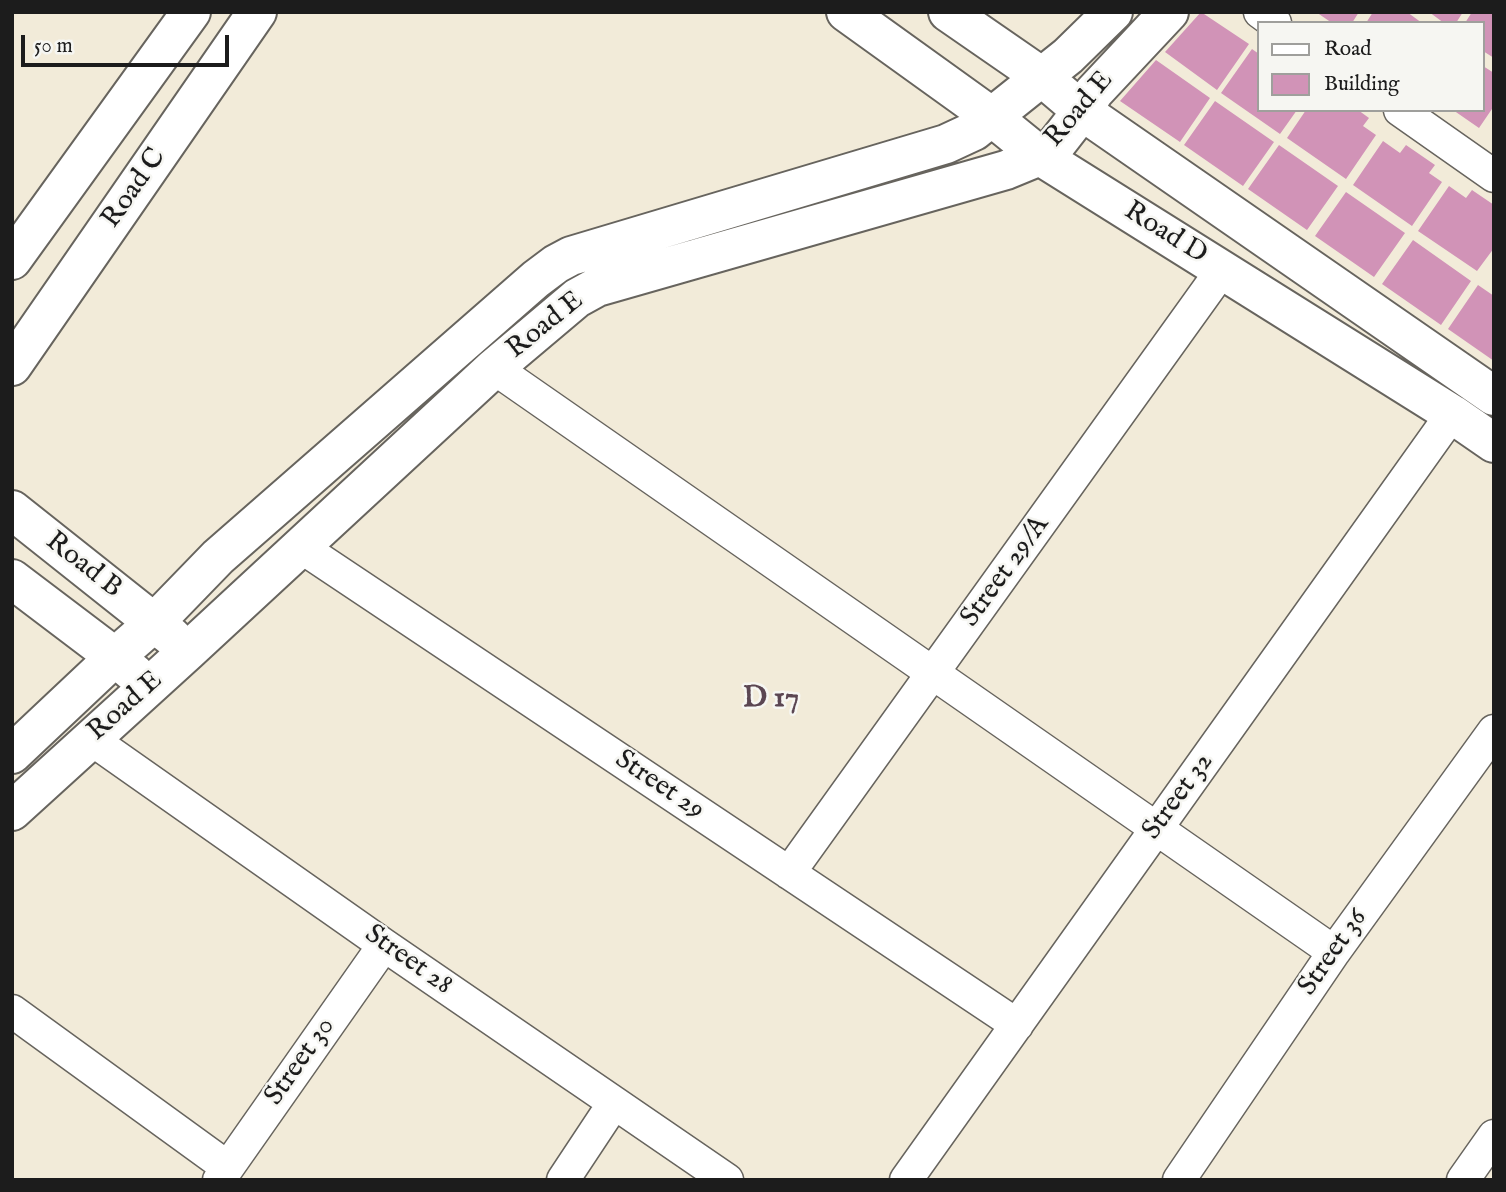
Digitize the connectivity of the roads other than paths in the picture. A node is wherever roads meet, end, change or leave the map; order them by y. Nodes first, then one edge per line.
1 (191, 12) edge
2 (257, 12) edge
3 (846, 12) edge
4 (948, 12) edge
5 (1113, 12) edge
6 (1169, 12) edge
7 (1042, 78) junction
8 (1082, 111) junction
9 (1403, 112) edge
10 (992, 117) junction
11 (1040, 156) junction
12 (75, 173) junction
13 (1494, 176) edge
14 (125, 204) junction
15 (12, 260) edge
16 (1222, 270) junction
17 (12, 366) edge
18 (494, 368) junction
19 (1494, 396) edge
20 (1452, 414) junction
21 (1494, 443) edge
22 (12, 510) edge
23 (301, 547) junction
24 (12, 579) edge
25 (155, 622) junction
26 (188, 651) junction
27 (115, 657) junction
28 (933, 673) junction
29 (150, 687) junction
30 (1494, 731) edge
31 (91, 739) junction
32 (12, 754) edge
33 (12, 811) edge
34 (1157, 829) junction
35 (789, 873) junction
36 (384, 945) junction
37 (1334, 952) junction
38 (12, 1011) edge
39 (1017, 1026) junction
40 (614, 1103) junction
41 (1494, 1136) edge
42 (223, 1173) edge
43 (563, 1180) edge
44 (727, 1180) edge
45 (906, 1180) edge
46 (1179, 1180) edge
47 (1463, 1180) edge

1 - 12 street, Road C
2 - 14 street, Road C
3 - 10 street, Road D
4 - 7 street, Road D
5 - 7 street, Road E
6 - 8 street, Road E
7 - 8 street, Road D
7 - 10 street, Road E
8 - 11 street, Road E
8 - 19 street, Road D
9 - 13 street
10 - 11 street, Road D
10 - 25 street, Road E
11 - 16 street, Road D
11 - 18 street, Road E
12 - 14 street
12 - 15 street, Road C
14 - 17 street, Road C
16 - 20 street, Road D
16 - 28 street, Street 29/A
18 - 23 street, Road E
18 - 28 street
20 - 21 street, Road D
20 - 34 street, Street 32
22 - 25 street, Road B
23 - 26 street, Road E
23 - 35 street, Street 29
24 - 27 street, Road B
25 - 26 street, Road B
25 - 27 street, Road E
26 - 29 street, Road E
27 - 29 street, Road B
27 - 32 street, Road E
28 - 34 street
28 - 35 street, Street 29/A
29 - 31 street, Road E
30 - 37 street, Street 36
31 - 33 street, Road E
31 - 36 street, Street 28
34 - 37 street
34 - 39 street, Street 32
35 - 39 street, Street 29
36 - 40 street, Street 28
36 - 42 street, Street 30
37 - 46 street, Street 36
38 - 42 street
39 - 45 street, Street 32
40 - 43 street
40 - 44 street, Street 28
41 - 47 street

